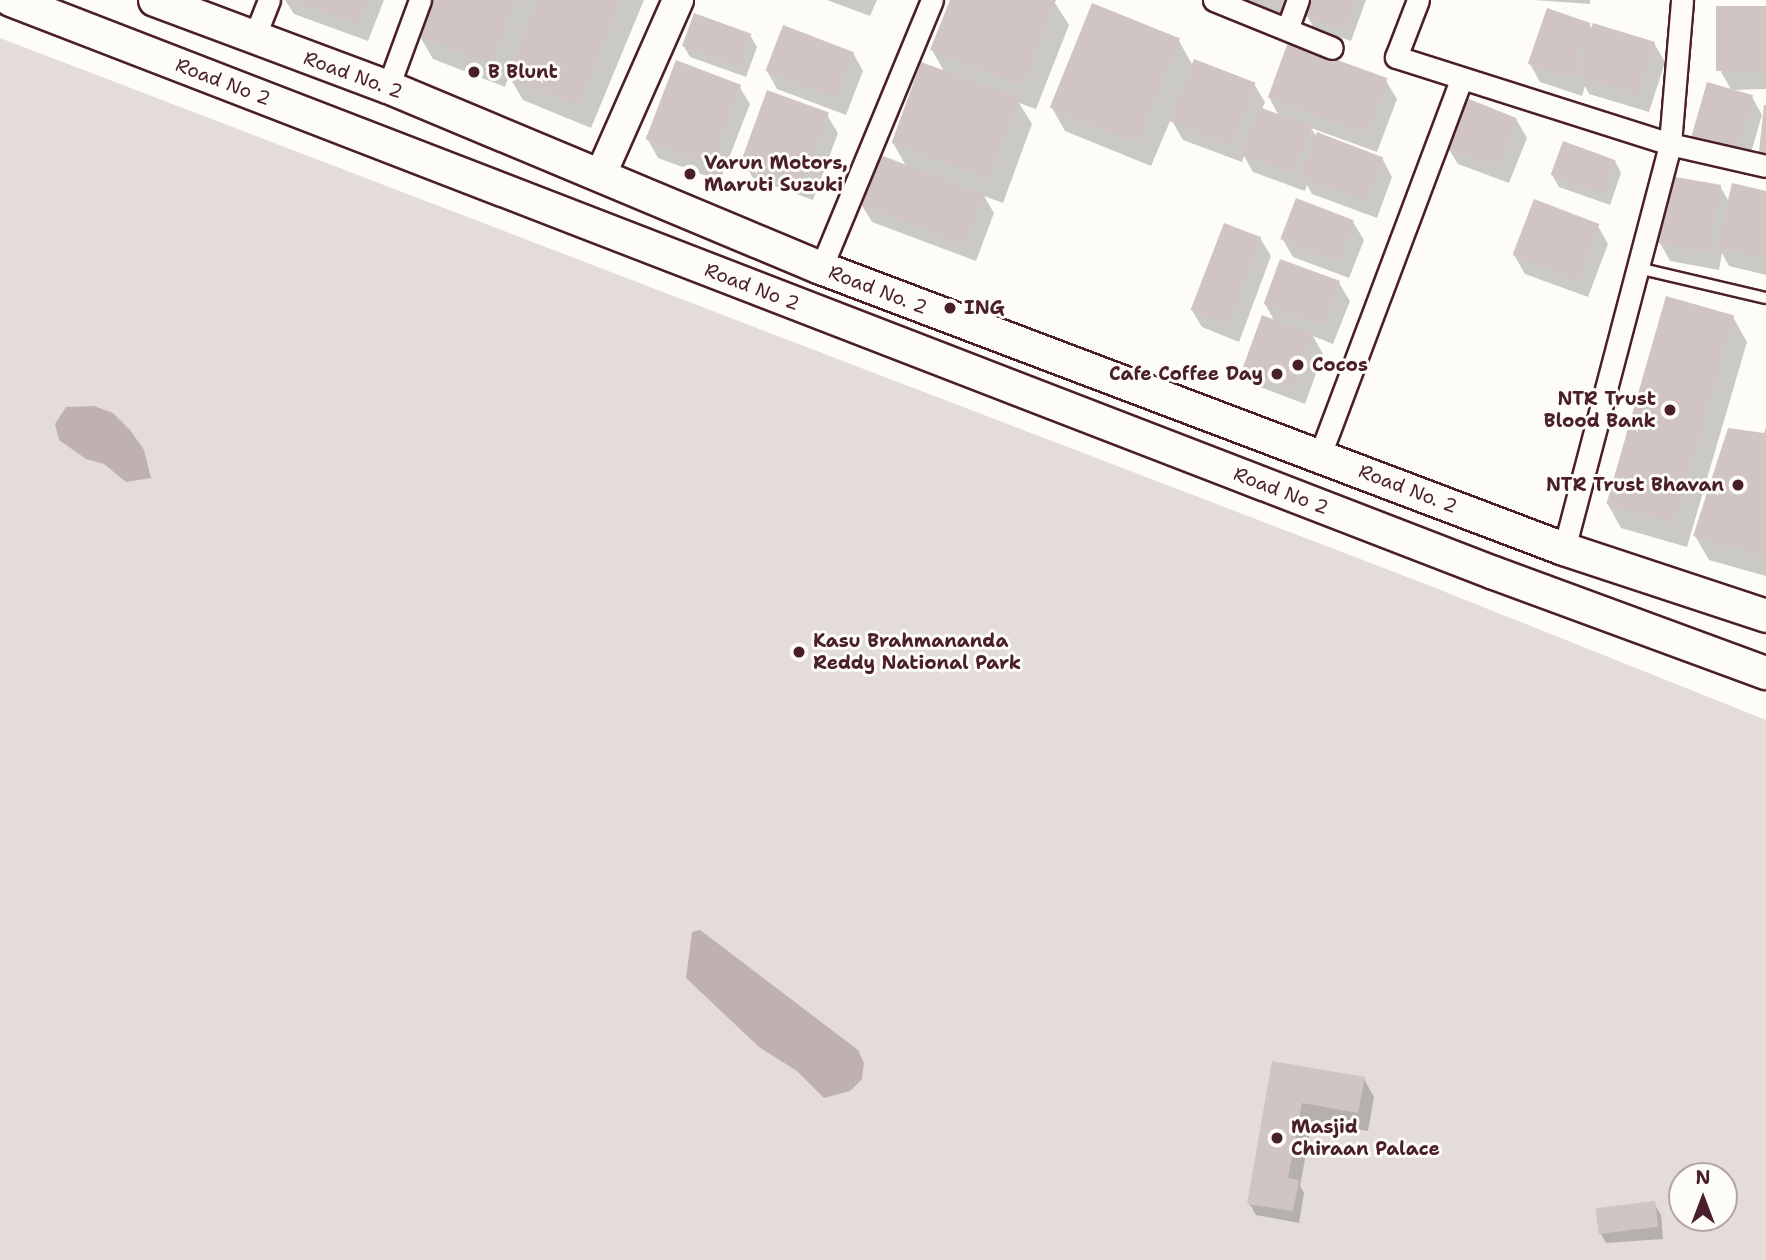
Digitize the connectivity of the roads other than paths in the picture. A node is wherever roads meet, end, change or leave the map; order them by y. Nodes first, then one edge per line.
1 (10, 0) edge
2 (155, 0) edge
3 (269, 0) edge
4 (420, 0) edge
5 (678, 0) edge
6 (932, 0) edge
7 (1214, 0) edge
8 (1298, 0) edge
9 (1418, 0) edge
10 (1682, 0) edge
11 (1288, 27) junction
12 (254, 38) junction
13 (1332, 48) dead end
14 (1461, 80) junction
15 (388, 86) junction
16 (1670, 144) junction
17 (1766, 166) edge
18 (601, 174) junction
19 (821, 268) junction
20 (1638, 268) junction
21 (1766, 298) edge
22 (1320, 455) junction
23 (1564, 549) junction
24 (1766, 616) edge
25 (1766, 673) edge

1 - 25 main road, Road No 2
2 - 12 main road, Road No. 2
3 - 12 street
4 - 15 street
5 - 18 main road
6 - 19 street
7 - 11 street
8 - 11 street
9 - 14 street
10 - 16 street
11 - 13 street
12 - 15 main road, Road No. 2
14 - 16 street
14 - 22 street
15 - 18 main road, Road No. 2
16 - 17 street
16 - 20 street
18 - 19 main road, Road No. 2
19 - 22 main road, Road No. 2
20 - 21 lane
20 - 23 street
22 - 23 main road, Road No. 2
23 - 24 main road, Road No. 2

